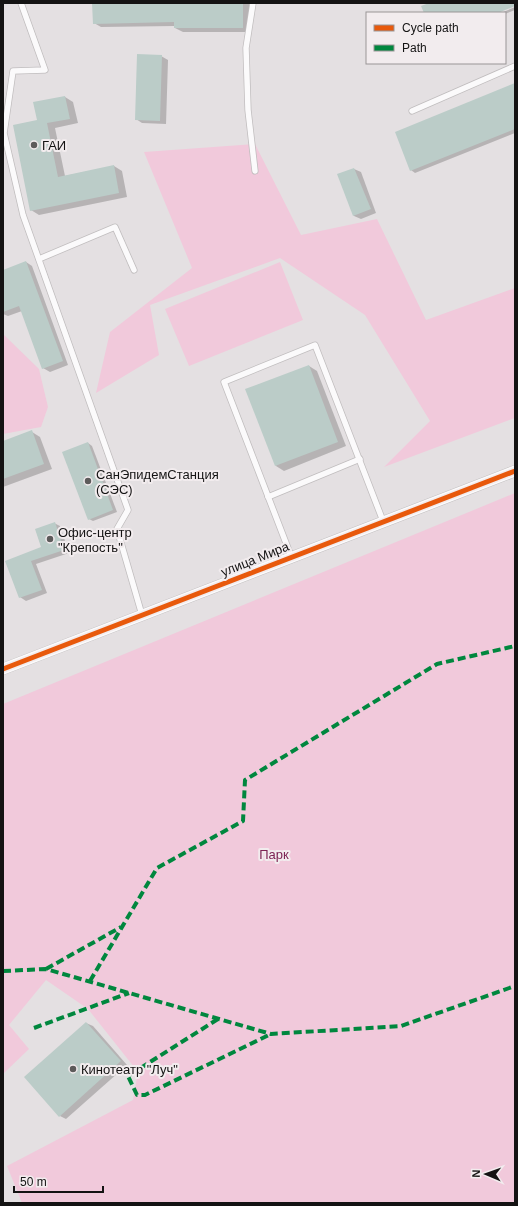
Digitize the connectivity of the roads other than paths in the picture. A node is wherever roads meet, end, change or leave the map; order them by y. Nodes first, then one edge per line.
1 (21, 3) edge
2 (253, 3) edge
3 (515, 66) edge
4 (412, 111) dead end
5 (255, 171) dead end
6 (39, 259) junction
7 (134, 270) dead end
8 (360, 459) junction
9 (515, 471) edge
10 (268, 497) junction
11 (384, 521) junction
12 (291, 556) junction
13 (142, 615) junction
14 (3, 669) edge

1 - 6 lane
2 - 5 lane
3 - 4 lane
6 - 7 lane
6 - 13 lane
8 - 10 lane
8 - 10 lane
8 - 11 lane
9 - 11 street, улица Мира
10 - 12 lane
11 - 12 street, улица Мира
12 - 13 street, улица Мира
13 - 14 street, улица Мира

